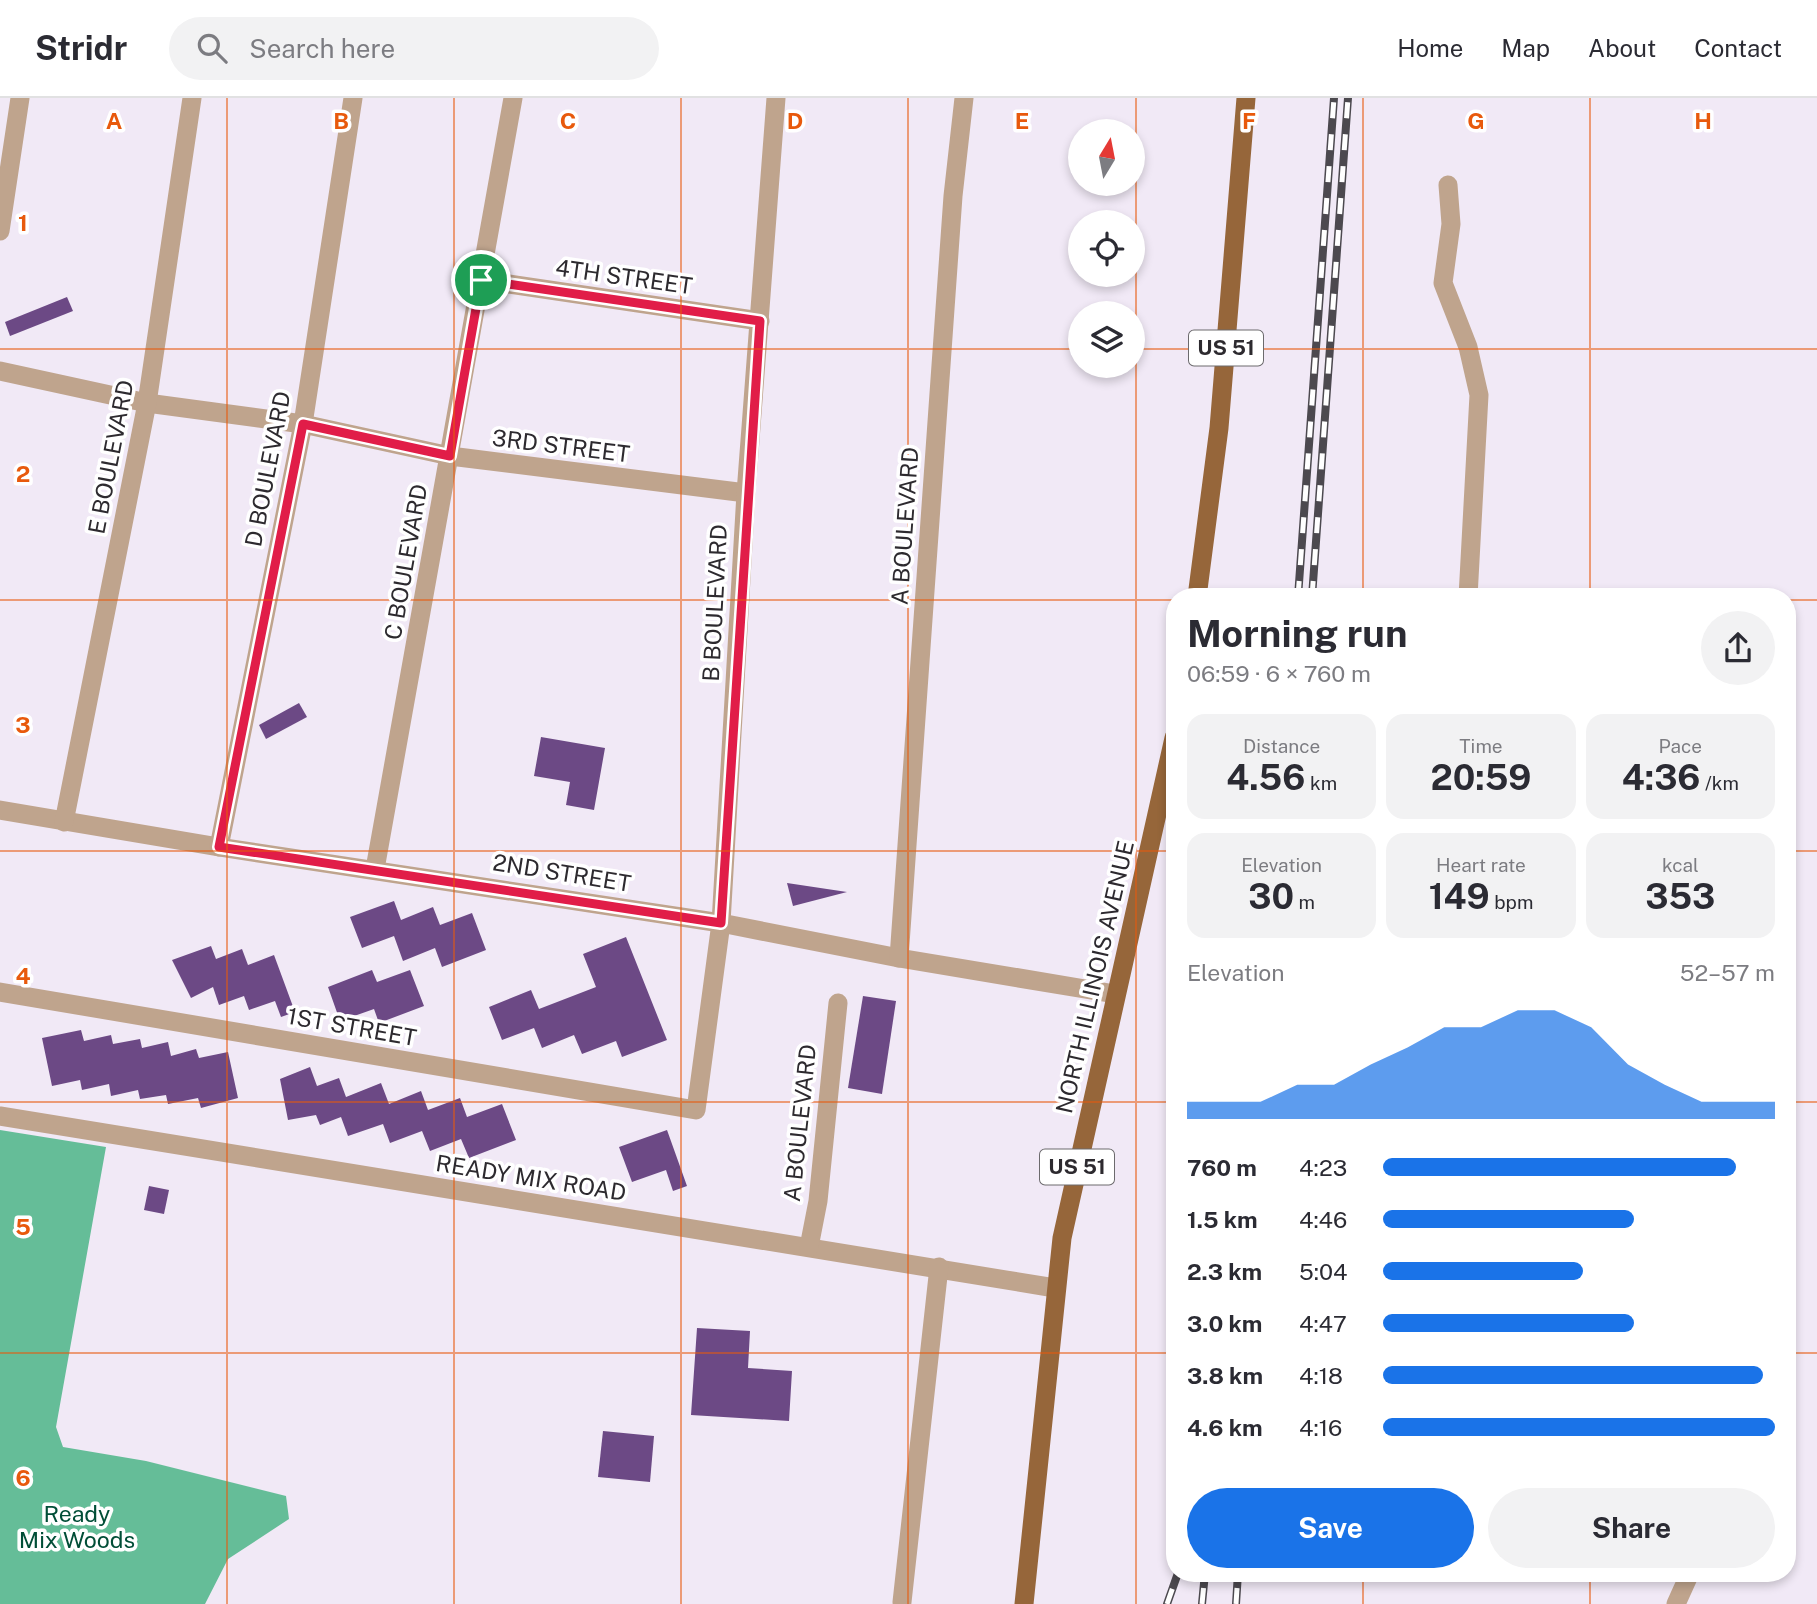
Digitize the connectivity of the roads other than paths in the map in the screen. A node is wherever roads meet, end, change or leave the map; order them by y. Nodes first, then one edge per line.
1 (20, 98) edge
2 (192, 98) edge
3 (353, 98) edge
4 (513, 98) edge
5 (776, 98) edge
6 (964, 98) edge
7 (1246, 98) edge
8 (1448, 184) dead end
9 (0, 231) edge
10 (481, 280) junction
11 (760, 321) junction
12 (0, 371) edge
13 (147, 403) junction
14 (303, 424) junction
15 (450, 456) junction
16 (747, 494) junction
17 (1198, 588) edge
18 (1468, 588) edge
19 (1166, 773) edge
20 (0, 810) edge
21 (64, 822) junction
22 (219, 847) junction
23 (375, 869) junction
24 (721, 923) junction
25 (899, 958) junction
26 (0, 992) edge
27 (1115, 994) junction
28 (838, 1003) dead end
29 (696, 1110) joint
30 (0, 1116) edge
31 (809, 1247) junction
32 (939, 1267) junction
33 (1055, 1288) junction
34 (1686, 1582) edge
35 (902, 1602) dead end
36 (1024, 1604) edge
37 (1676, 1604) edge

1 - 9 street
2 - 13 street, E BOULEVARD
3 - 14 street, D BOULEVARD
4 - 10 street, C BOULEVARD
5 - 11 street, B BOULEVARD
6 - 25 street, A BOULEVARD
7 - 17 main road, US 51
8 - 18 street
10 - 11 street, 4TH STREET
10 - 15 street, C BOULEVARD
11 - 16 street, B BOULEVARD
12 - 13 street, 3RD STREET
13 - 14 street, 3RD STREET
13 - 21 street, E BOULEVARD
14 - 15 street, 3RD STREET
14 - 22 street, D BOULEVARD
15 - 16 street, 3RD STREET
15 - 23 street, C BOULEVARD
16 - 24 street, B BOULEVARD
19 - 27 main road, NORTH ILLINOIS AVENUE / US 51
20 - 21 street, 2ND STREET
21 - 22 street, 2ND STREET
22 - 23 street, 2ND STREET
23 - 24 street, 2ND STREET
24 - 25 street, 2ND STREET
24 - 29 street, B BOULEVARD
25 - 27 street, 2ND STREET
26 - 29 street, 1ST STREET
27 - 33 main road, NORTH ILLINOIS AVENUE / US 51
28 - 31 street, A BOULEVARD
30 - 31 street, READY MIX ROAD
31 - 32 street, READY MIX ROAD
32 - 33 street, READY MIX ROAD
32 - 35 street
33 - 36 main road, NORTH ILLINOIS AVENUE / US 51
34 - 37 street

